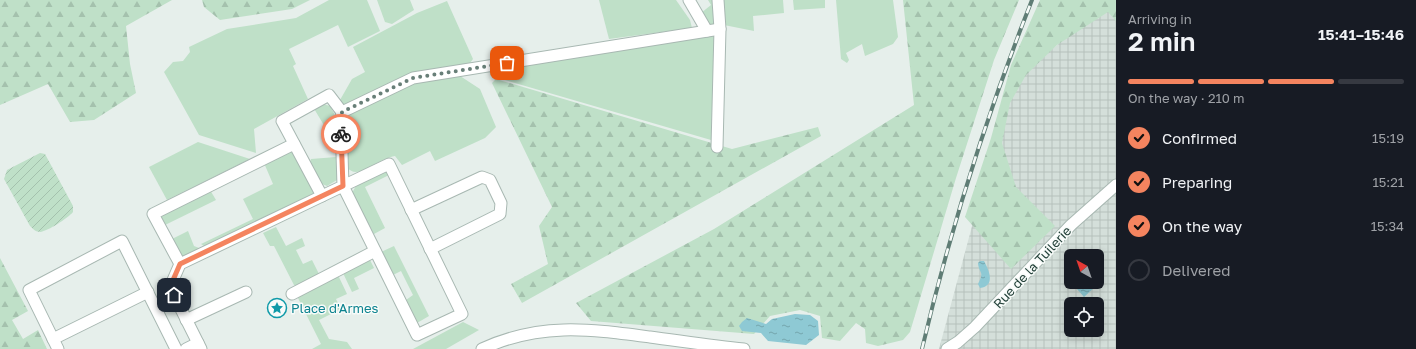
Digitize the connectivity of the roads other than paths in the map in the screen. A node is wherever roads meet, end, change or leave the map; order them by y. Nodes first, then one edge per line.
1 (689, 0) edge
2 (718, 0) edge
3 (720, 29) junction
4 (707, 31) junction
5 (342, 112) junction
6 (294, 144) junction
7 (717, 147) dead end
8 (1116, 185) edge
9 (343, 186) junction
10 (322, 196) junction
11 (411, 210) junction
12 (430, 248) junction
13 (375, 251) junction
14 (180, 264) junction
15 (148, 292) junction
16 (246, 292) dead end
17 (292, 294) dead end
18 (186, 320) junction
19 (53, 339) junction
20 (199, 346) edge
21 (58, 349) edge
22 (176, 349) edge
23 (186, 349) edge
24 (482, 349) edge
25 (744, 349) edge
26 (947, 349) edge

1 - 4 street
2 - 3 street
3 - 4 street
3 - 7 street
4 - 5 street
5 - 6 street
5 - 9 street
6 - 10 street
6 - 14 street
8 - 26 street, Rue de la Tuilerie
9 - 10 street
9 - 11 street
9 - 13 street
10 - 14 street
11 - 12 street
11 - 12 street
12 - 13 street
13 - 17 street
14 - 18 street
15 - 19 street
15 - 19 street
15 - 22 street
16 - 18 street
18 - 20 street
19 - 21 street
20 - 23 street
24 - 25 street

